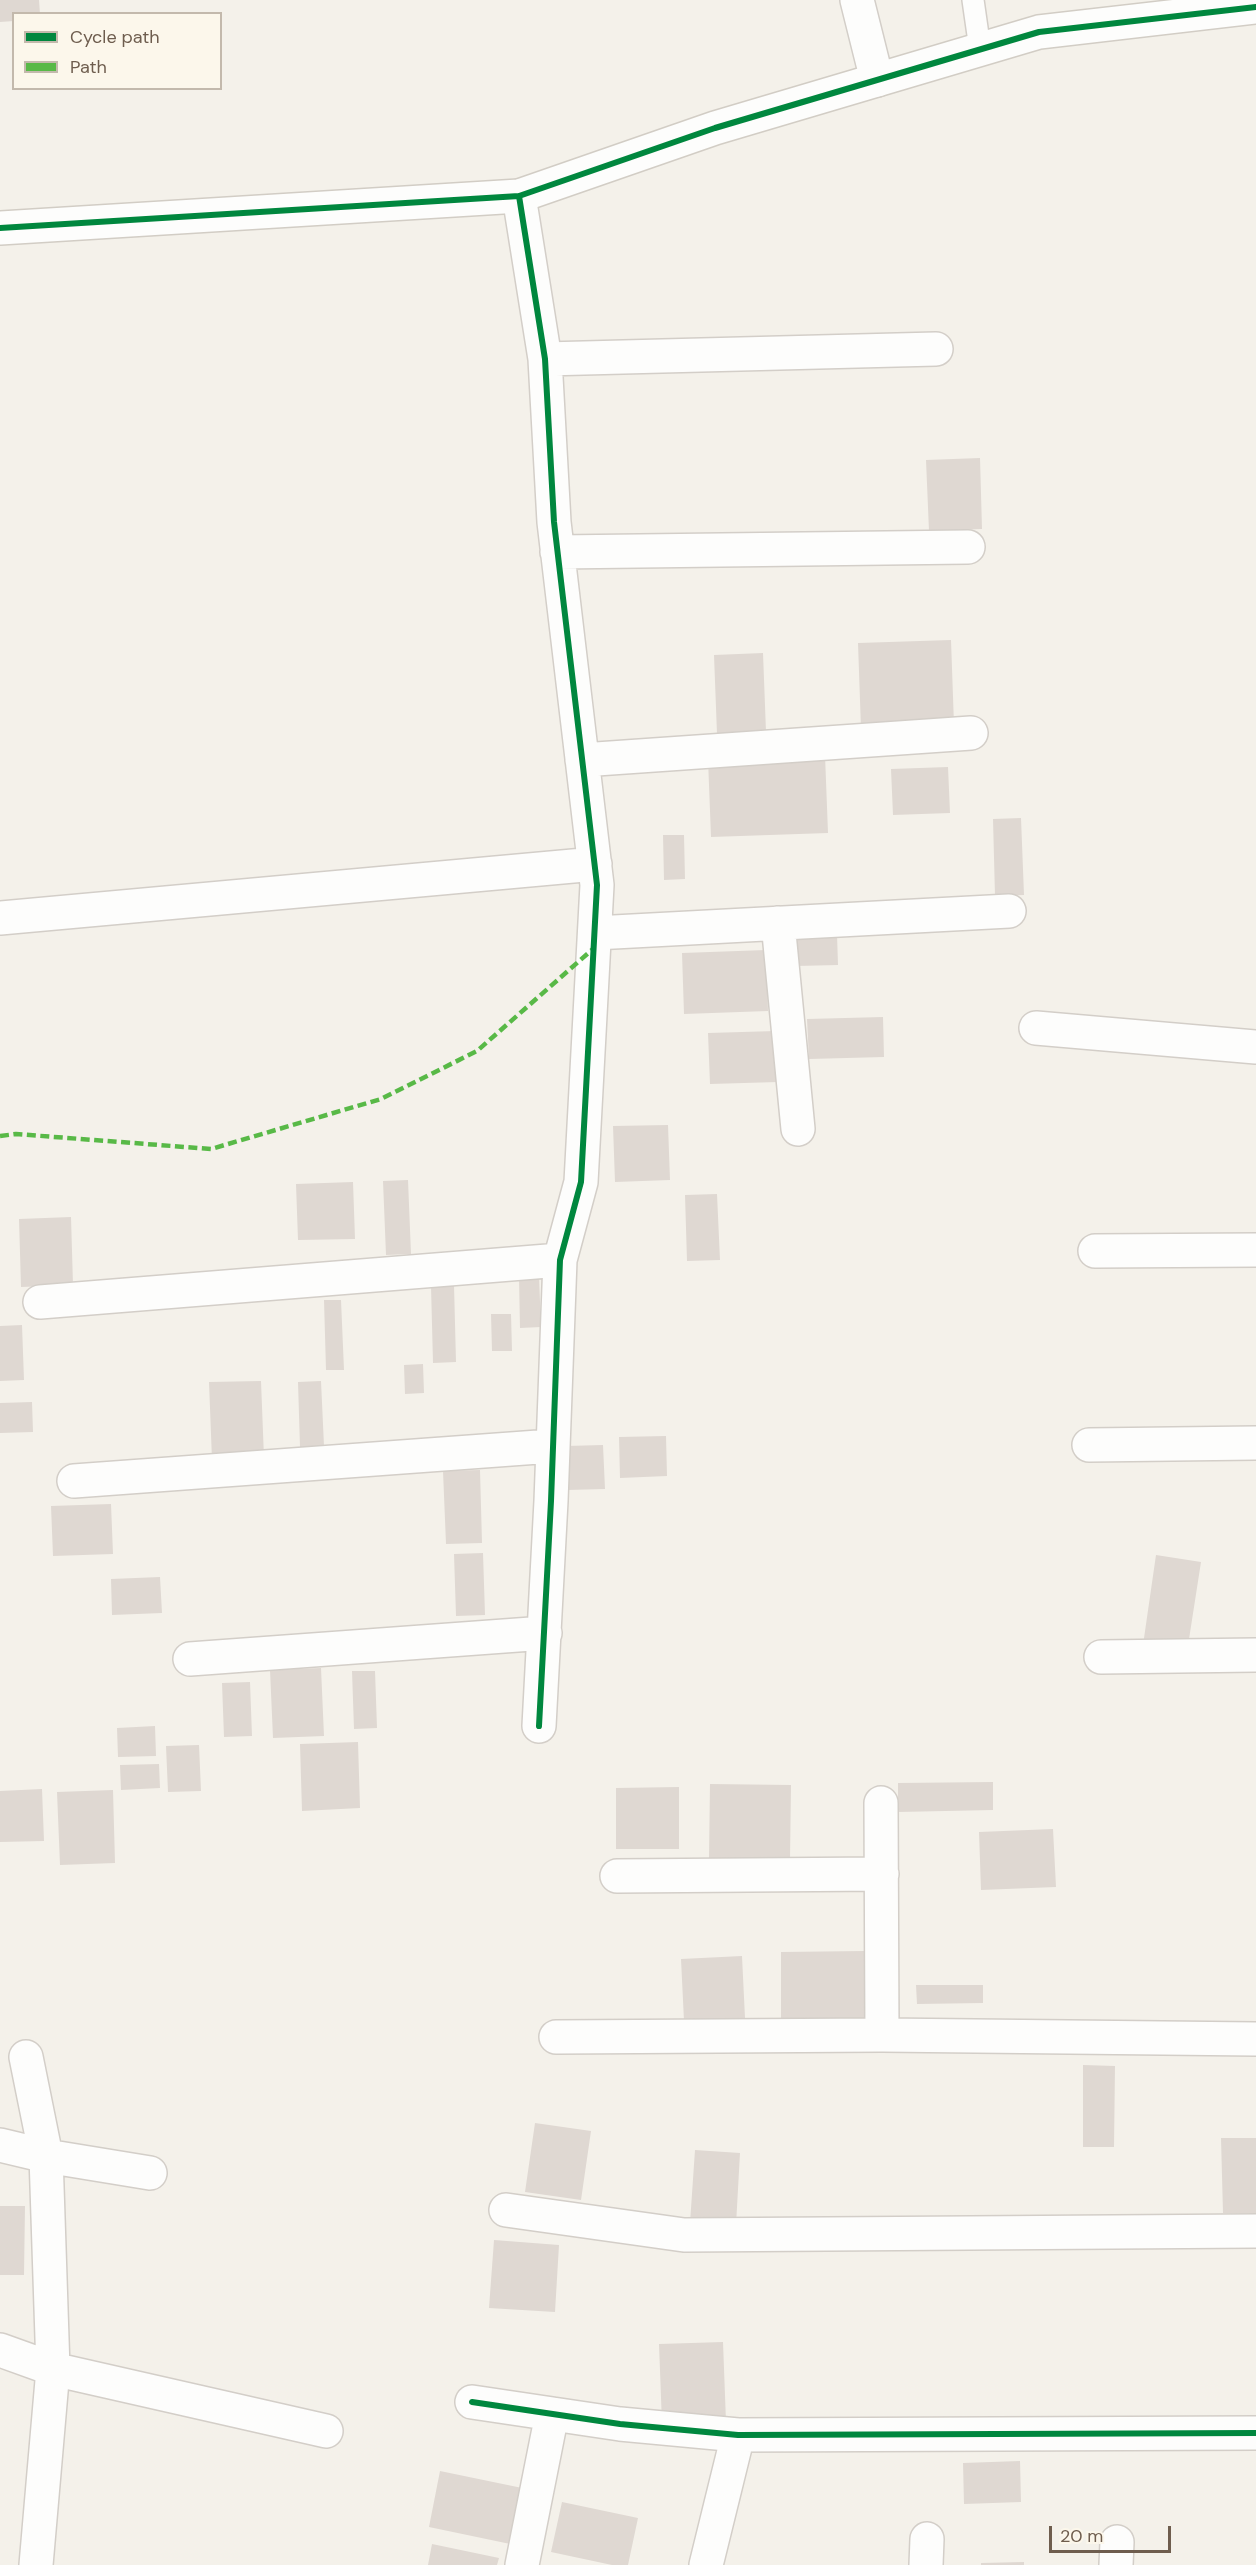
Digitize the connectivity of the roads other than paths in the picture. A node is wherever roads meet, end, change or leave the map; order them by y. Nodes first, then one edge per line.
1 (856, 0) edge
2 (973, 0) edge
3 (1256, 7) edge
4 (1163, 9) edge
5 (980, 49) junction
6 (877, 80) junction
7 (519, 196) junction
8 (0, 228) edge
9 (936, 349) dead end
10 (545, 359) junction
11 (968, 547) dead end
12 (557, 552) junction
13 (971, 733) dead end
14 (582, 760) junction
15 (595, 864) junction
16 (1009, 911) dead end
17 (0, 918) edge
18 (778, 923) junction
19 (595, 933) junction
20 (1036, 1028) dead end
21 (1256, 1047) edge
22 (798, 1129) dead end
23 (1256, 1250) edge
24 (1095, 1251) dead end
25 (560, 1260) junction
26 (40, 1302) dead end
27 (1256, 1443) edge
28 (1089, 1445) dead end
29 (552, 1446) junction
30 (74, 1481) dead end
31 (544, 1633) junction
32 (1256, 1655) edge
33 (1101, 1657) dead end
34 (190, 1659) dead end
35 (539, 1726) dead end
36 (881, 1803) dead end
37 (882, 1874) junction
38 (617, 1876) dead end
39 (882, 2035) junction
40 (556, 2037) dead end
41 (1256, 2039) edge
42 (26, 2057) dead end
43 (0, 2145) edge
44 (46, 2156) junction
45 (150, 2173) dead end
46 (506, 2210) dead end
47 (1256, 2231) edge
48 (0, 2350) edge
49 (53, 2369) junction
50 (472, 2402) dead end
51 (552, 2414) junction
52 (326, 2431) dead end
53 (1256, 2433) edge
54 (738, 2435) junction
55 (36, 2565) edge
56 (522, 2565) edge
57 (706, 2565) edge

1 - 6 street
2 - 5 lane
3 - 4 street
4 - 5 street
5 - 6 street
6 - 7 street
7 - 8 street
7 - 10 street
9 - 10 street
10 - 12 street
11 - 12 street
12 - 14 street
13 - 14 street
14 - 15 street
15 - 17 street
15 - 19 street
16 - 18 street
18 - 19 street
18 - 22 street
19 - 25 street
20 - 21 street
23 - 24 street
25 - 26 street
25 - 29 street
27 - 28 street
29 - 30 street
29 - 31 street
31 - 34 street
31 - 35 street
32 - 33 street
36 - 37 street
37 - 38 street
37 - 39 street
39 - 40 street
39 - 41 street
42 - 44 street
43 - 44 street
44 - 45 street
44 - 49 street
46 - 47 street
48 - 49 street
49 - 52 street
49 - 55 street
50 - 51 street
51 - 54 street
51 - 56 street
53 - 54 street
54 - 57 street

